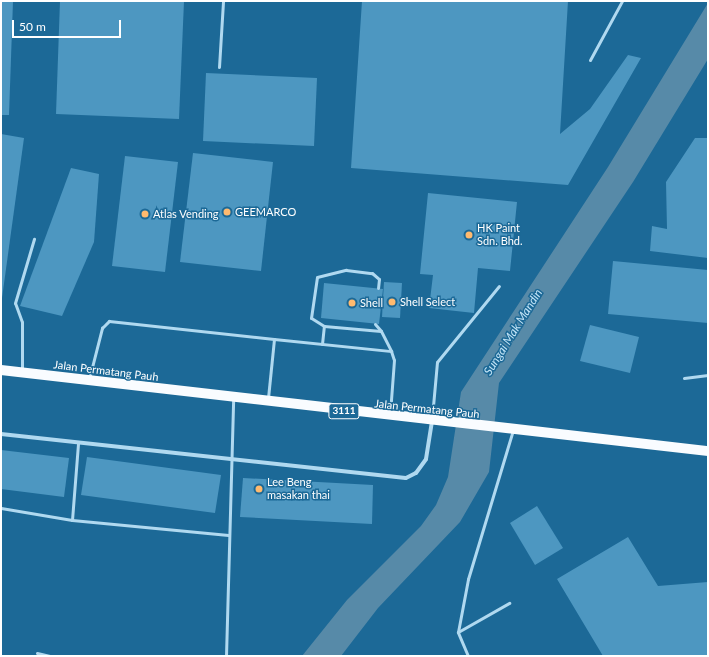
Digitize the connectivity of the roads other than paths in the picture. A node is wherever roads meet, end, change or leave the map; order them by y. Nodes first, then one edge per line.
1 (223, 1) edge
2 (622, 1) edge
3 (590, 60) dead end
4 (219, 67) dead end
5 (34, 239) dead end
6 (499, 286) dead end
7 (378, 288) dead end
8 (375, 324) dead end
9 (324, 326) junction
10 (381, 331) junction
11 (274, 339) junction
12 (322, 344) junction
13 (391, 351) junction
14 (1, 370) edge
15 (22, 373) junction
16 (708, 375) edge
17 (684, 378) dead end
18 (89, 381) junction
19 (233, 398) junction
20 (268, 402) junction
21 (390, 416) junction
22 (432, 421) junction
23 (509, 430) junction
24 (1, 434) edge
25 (78, 443) junction
26 (708, 451) edge
27 (230, 461) junction
28 (1, 508) edge
29 (72, 520) junction
30 (228, 535) junction
31 (509, 603) dead end
32 (458, 632) junction
33 (37, 653) dead end
34 (50, 656) edge
35 (226, 656) edge
36 (468, 656) edge

1 - 4 lane
2 - 3 lane
5 - 15 lane
6 - 22 lane
7 - 9 lane
8 - 10 lane
9 - 10 lane
9 - 12 lane
10 - 13 lane
11 - 12 lane
11 - 18 lane
11 - 20 lane
12 - 13 lane
13 - 21 lane
14 - 15 main road, Jalan Permatang Pauh / 3111
15 - 18 main road, Jalan Permatang Pauh / 3111
16 - 17 lane
18 - 19 main road, Jalan Permatang Pauh / 3111
19 - 20 main road, Jalan Permatang Pauh / 3111
19 - 27 lane
20 - 21 main road, Jalan Permatang Pauh / 3111
21 - 22 main road, Jalan Permatang Pauh / 3111
22 - 23 main road, Jalan Permatang Pauh / 3111
22 - 27 street
23 - 26 main road, Jalan Permatang Pauh / 3111
23 - 32 lane
24 - 25 street
25 - 27 street
25 - 29 lane
27 - 30 lane
28 - 29 lane
29 - 30 lane
30 - 35 lane
31 - 32 lane
32 - 36 lane
33 - 34 lane

